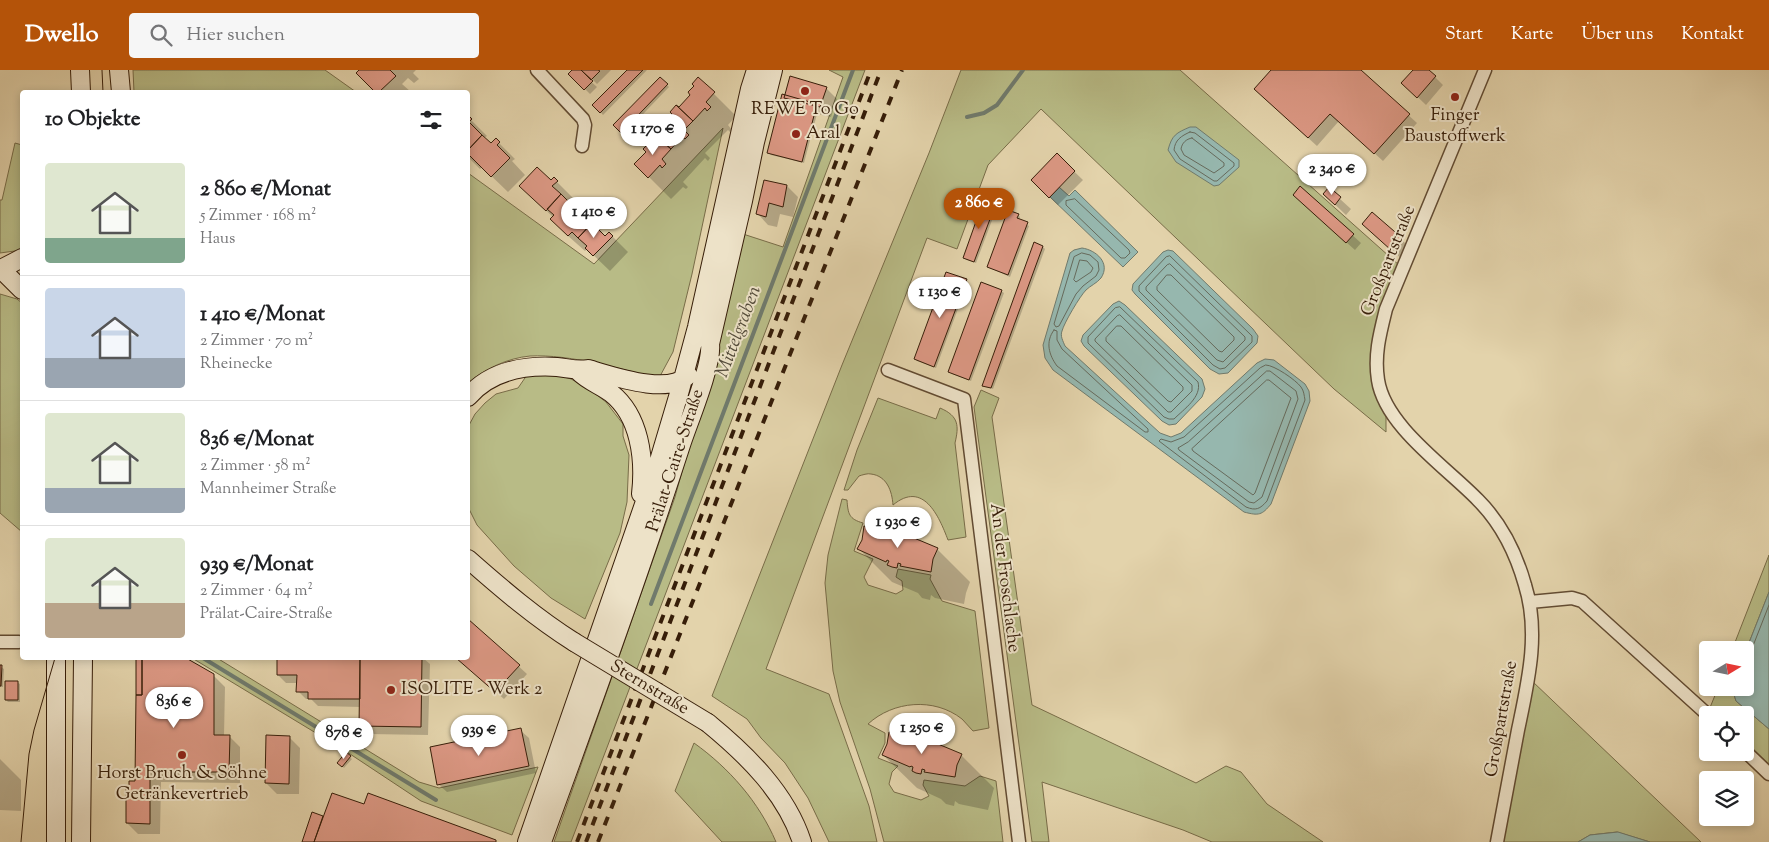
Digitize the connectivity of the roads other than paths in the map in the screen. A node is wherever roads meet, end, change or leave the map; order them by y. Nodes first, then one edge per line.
1 (80, 70) edge
2 (119, 70) edge
3 (537, 70) edge
4 (756, 70) edge
5 (773, 70) edge
6 (1485, 70) edge
7 (81, 90) edge
8 (120, 90) edge
9 (582, 146) dead end
10 (741, 170) junction
11 (20, 259) edge
12 (1, 269) edge
13 (20, 270) edge
14 (20, 288) edge
15 (710, 344) junction
16 (888, 370) dead end
17 (578, 371) junction
18 (682, 381) junction
19 (470, 394) edge
20 (638, 519) junction
21 (470, 551) edge
22 (470, 561) edge
23 (482, 572) junction
24 (1530, 602) junction
25 (0, 642) edge
26 (19, 642) dead end
27 (56, 660) edge
28 (83, 660) edge
29 (1699, 707) edge
30 (572, 736) junction
31 (1754, 760) edge
32 (1769, 774) edge
33 (56, 842) edge
34 (81, 842) edge
35 (527, 842) edge
36 (542, 842) edge
37 (802, 842) edge
38 (1019, 842) edge
39 (1498, 842) edge

1 - 7 street
2 - 8 street
3 - 9 street
4 - 10 street, Prälat-Caire-Straße
5 - 10 street, Prälat-Caire-Straße
6 - 24 street, Großpartstraße
10 - 15 street, Prälat-Caire-Straße
10 - 18 street, Prälat-Caire-Straße
11 - 12 street
12 - 13 street
12 - 14 street
15 - 18 street
15 - 30 street, Prälat-Caire-Straße
16 - 38 street, An der Froschlache
17 - 18 street
17 - 19 street
17 - 20 street
18 - 20 street, Prälat-Caire-Straße
20 - 30 street, Prälat-Caire-Straße
21 - 23 street
22 - 23 street, Sternstraße
23 - 37 street, Sternstraße, bridge
24 - 29 street
24 - 39 street, Großpartstraße
25 - 26 street
27 - 33 street
28 - 34 street
30 - 35 street, Prälat-Caire-Straße
30 - 36 street, Prälat-Caire-Straße
31 - 32 street

